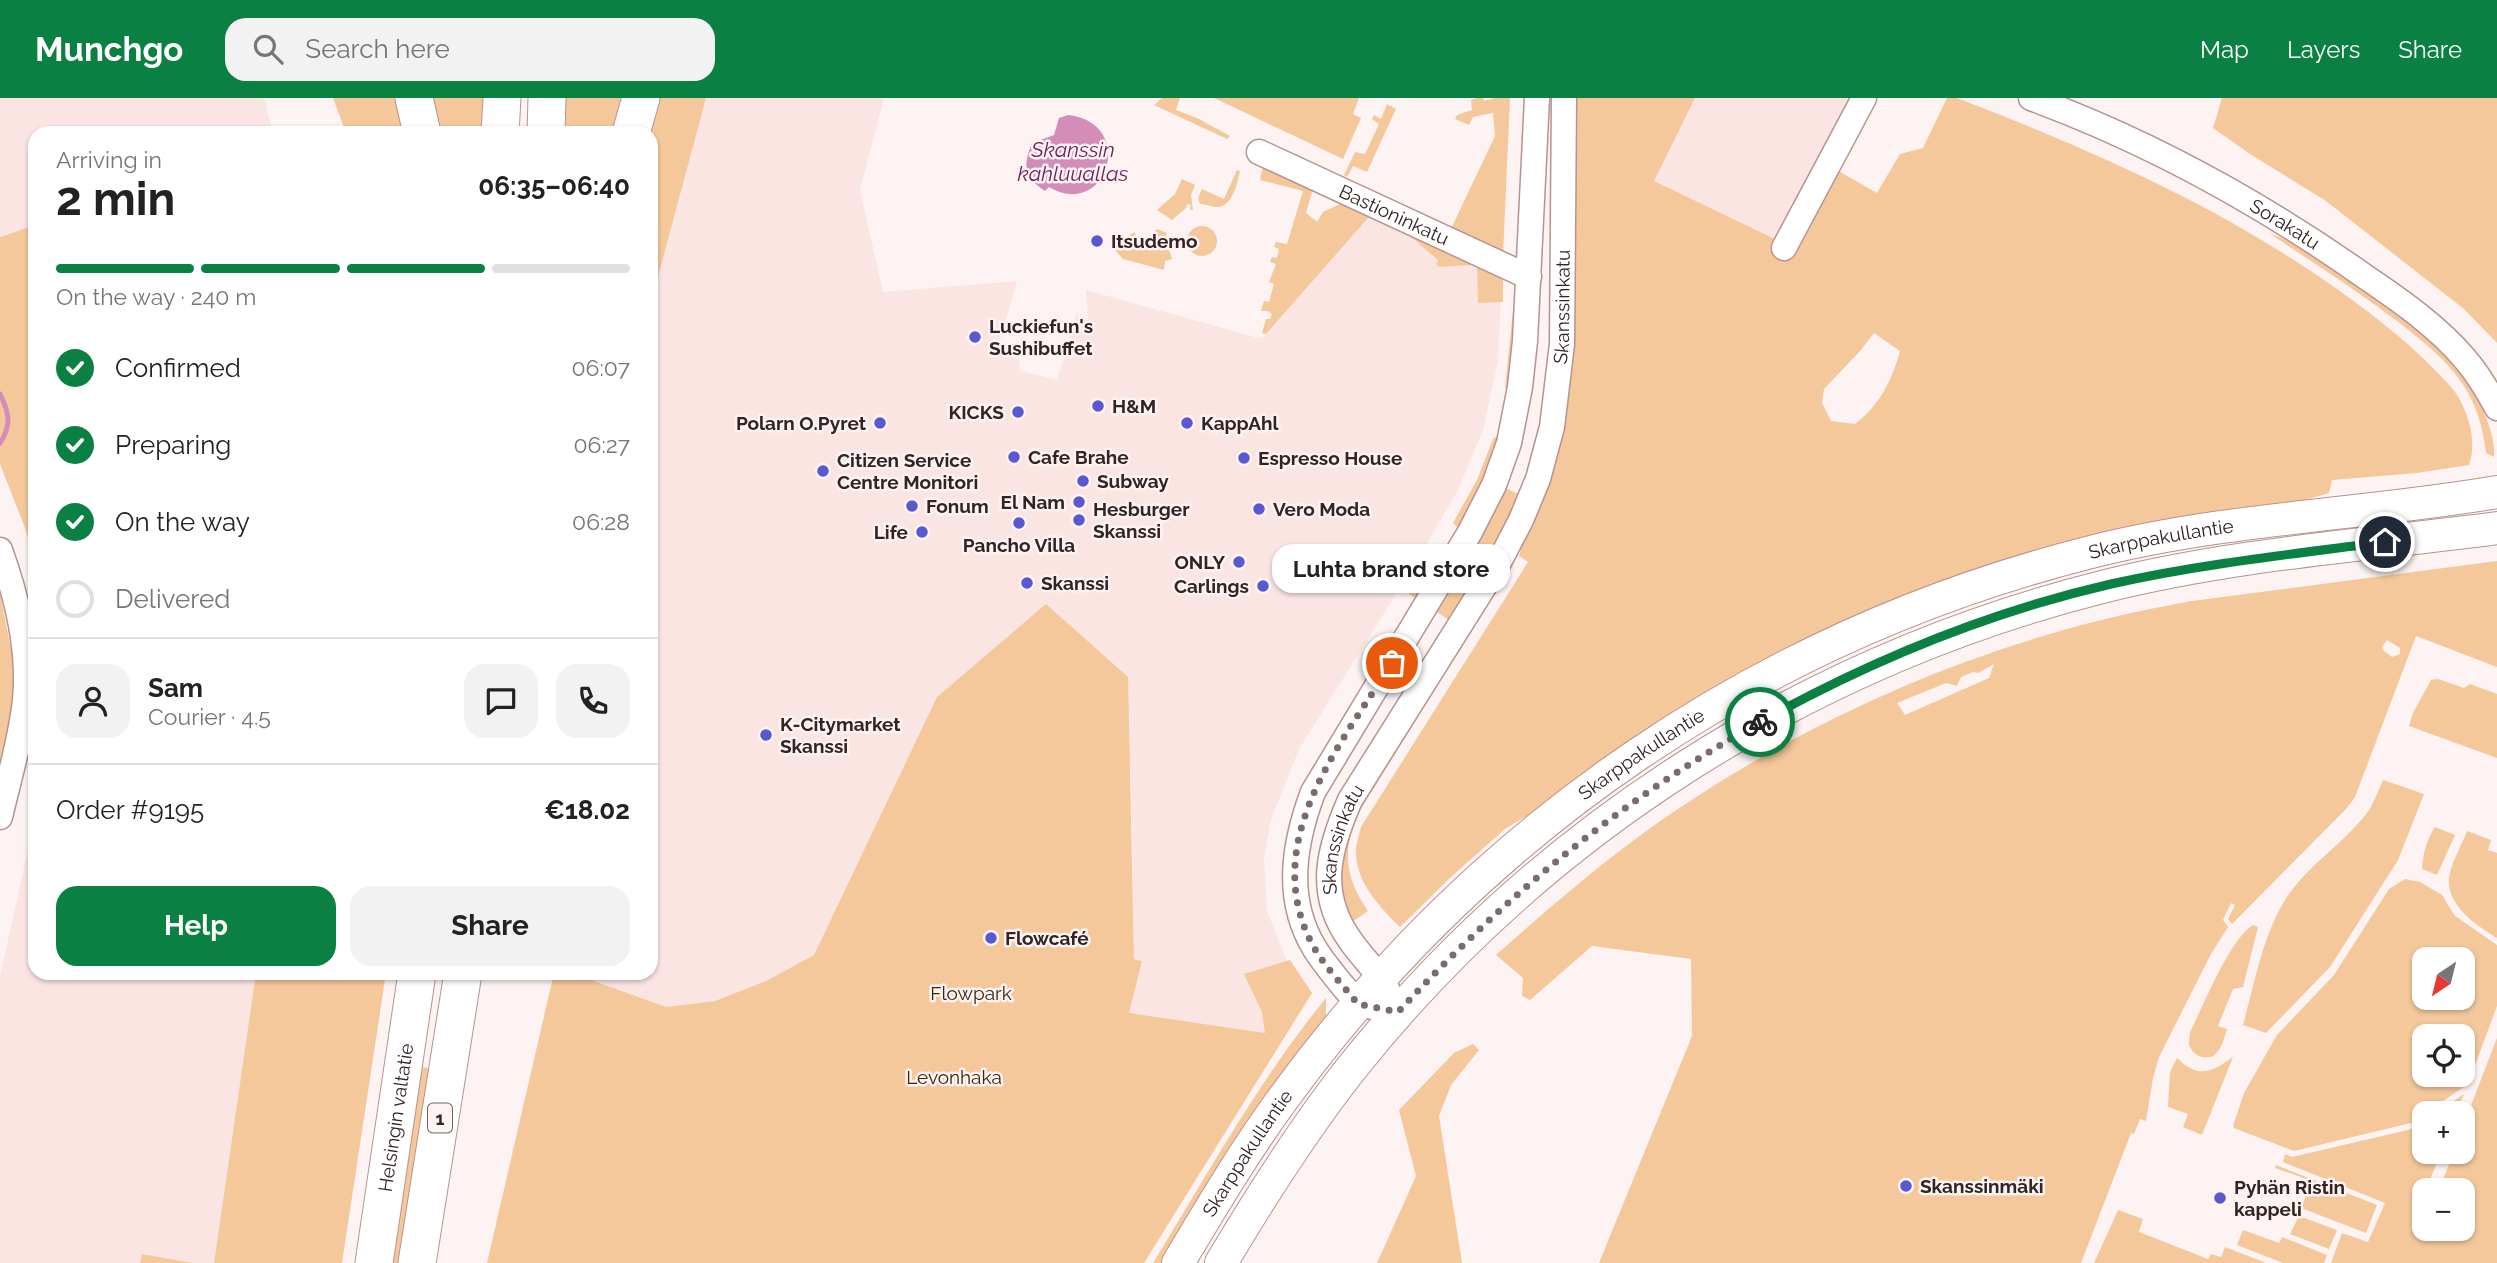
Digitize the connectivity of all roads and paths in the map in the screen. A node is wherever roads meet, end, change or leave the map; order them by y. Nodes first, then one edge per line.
1 (414, 98) edge
2 (502, 98) edge
3 (547, 98) edge
4 (641, 98) edge
5 (1537, 98) edge
6 (1564, 98) edge
7 (1864, 98) edge
8 (2031, 98) edge
9 (420, 126) edge
10 (500, 126) edge
11 (546, 126) edge
12 (633, 126) edge
13 (1259, 152) dead end
14 (1784, 248) dead end
15 (1529, 277) junction
16 (2497, 408) edge
17 (2497, 492) edge
18 (2497, 528) edge
19 (0, 550) edge
20 (0, 817) edge
21 (1381, 978) junction
22 (416, 980) edge
23 (462, 980) edge
24 (1358, 1004) junction
25 (1398, 1012) junction
26 (374, 1263) edge
27 (417, 1263) edge
28 (1178, 1263) edge
29 (1221, 1263) edge

1 - 9 highway
2 - 10 highway
3 - 11 highway
4 - 12 highway
5 - 15 street, Skanssinkatu
6 - 21 street, Skanssinkatu
7 - 14 street
8 - 16 street, Sorakatu
13 - 15 street, Bastioninkatu
15 - 24 street, Skanssinkatu
17 - 21 main road, Skarppakullantie
18 - 25 main road, Skarppakullantie
19 - 20 street
21 - 24 main road, Skarppakullantie
21 - 25 street, Skanssinkatu
22 - 26 highway, Helsingin valtatie / 1
23 - 27 highway, 1
24 - 25 street
24 - 28 main road, Skarppakullantie
25 - 29 main road, Skarppakullantie

